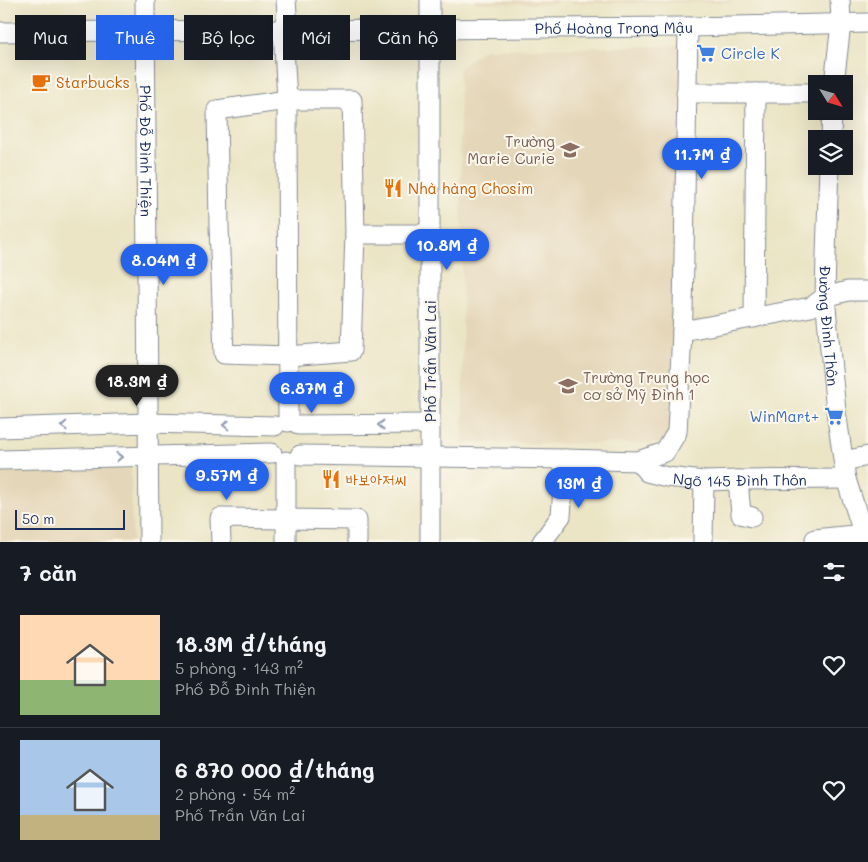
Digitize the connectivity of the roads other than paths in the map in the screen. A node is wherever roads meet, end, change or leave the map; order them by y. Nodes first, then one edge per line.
1 (145, 0) edge
2 (286, 0) edge
3 (430, 0) edge
4 (840, 0) edge
5 (145, 15) edge
6 (287, 15) edge
7 (431, 15) edge
8 (868, 23) edge
9 (841, 24) junction
10 (688, 27) junction
11 (456, 29) edge
12 (283, 30) edge
13 (96, 31) edge
14 (174, 31) edge
15 (0, 32) edge
16 (146, 60) edge
17 (285, 60) edge
18 (431, 60) edge
19 (835, 75) edge
20 (686, 93) junction
21 (756, 93) junction
22 (808, 93) edge
23 (287, 100) junction
24 (830, 175) edge
25 (355, 234) junction
26 (430, 234) junction
27 (868, 291) edge
28 (826, 297) junction
29 (754, 318) junction
30 (682, 331) junction
31 (288, 356) junction
32 (148, 423) junction
33 (287, 424) junction
34 (430, 424) junction
35 (0, 428) edge
36 (149, 456) junction
37 (286, 456) junction
38 (868, 456) edge
39 (430, 457) junction
40 (565, 459) junction
41 (0, 460) edge
42 (638, 461) junction
43 (845, 470) junction
44 (738, 480) junction
45 (704, 481) junction
46 (752, 517) dead end
47 (286, 519) junction
48 (865, 538) edge
49 (815, 539) dead end
50 (149, 542) edge
51 (221, 542) edge
52 (286, 542) edge
53 (357, 542) edge
54 (430, 542) edge
55 (542, 542) edge
56 (703, 542) edge

1 - 5 street, Phố Đỗ Đình Thiện
2 - 6 street
3 - 7 street, Phố Trần Văn Lai
4 - 9 street
8 - 9 street, Phố Hoàng Trọng Mậu
9 - 10 street, Phố Hoàng Trọng Mậu
9 - 19 street
10 - 11 street, Phố Hoàng Trọng Mậu
10 - 20 street
12 - 14 street, Phố Hoàng Trọng Mậu
13 - 15 street, Phố Hoàng Trọng Mậu
16 - 32 street, Phố Đỗ Đình Thiện
17 - 23 street
18 - 26 street, Phố Trần Văn Lai
20 - 21 street
20 - 30 street
21 - 22 street
21 - 29 street
23 - 25 street
23 - 31 street
23 - 31 street
24 - 28 street, Đường Đình Thôn
25 - 26 street
25 - 31 street
26 - 34 street, Phố Trần Văn Lai
27 - 28 street
28 - 29 street
28 - 43 street, Đường Đình Thôn
29 - 30 street
30 - 42 street
31 - 33 street
33 -> 32 street
32 -> 35 street
32 - 36 street, Phố Đỗ Đình Thiện
34 -> 33 street
33 - 37 street
33 - 37 street
34 - 39 street, Phố Trần Văn Lai
36 - 37 street
41 -> 36 street
36 - 50 street, Phố Đỗ Đình Thiện
37 - 39 street
37 - 47 street
38 - 43 street, Ngõ 145 Đình Thôn
39 - 40 street
39 - 54 street, Phố Trần Văn Lai
40 - 42 street
40 - 55 street
42 - 45 street, Ngõ 145 Đình Thôn
43 - 44 street, Ngõ 145 Đình Thôn
43 - 48 street, Đường Đình Thôn
44 - 45 street, Ngõ 145 Đình Thôn
44 - 46 street
45 - 56 street
47 - 51 street
47 - 52 street
47 - 53 street
48 - 49 street

